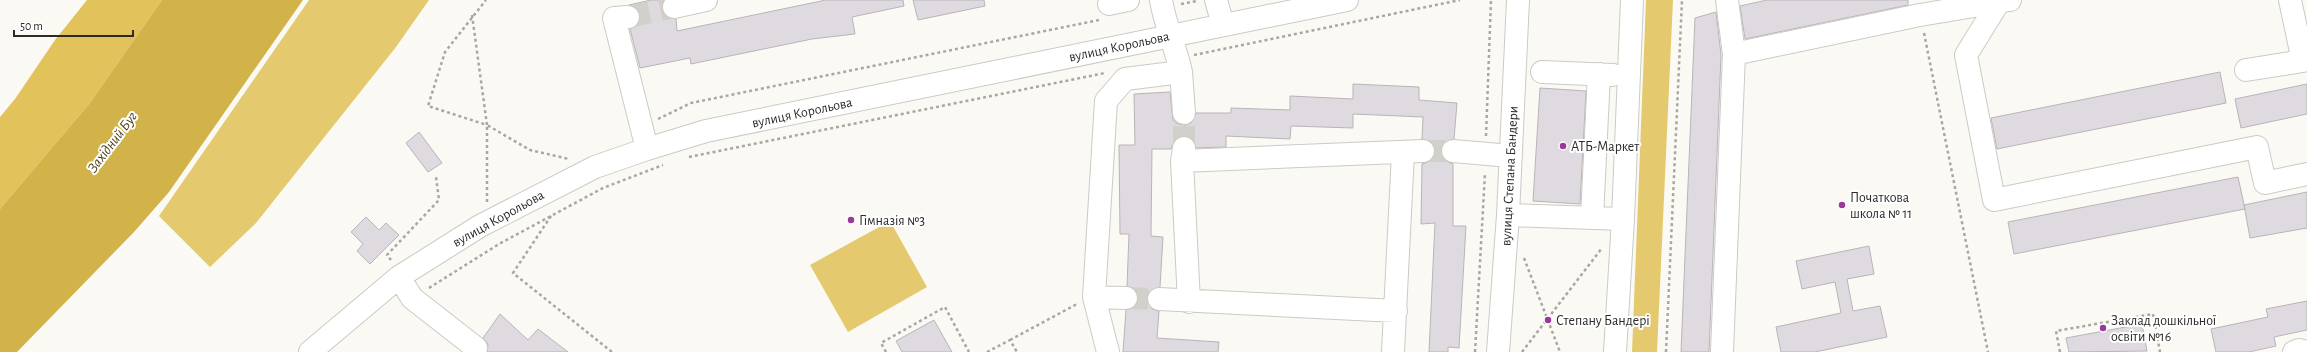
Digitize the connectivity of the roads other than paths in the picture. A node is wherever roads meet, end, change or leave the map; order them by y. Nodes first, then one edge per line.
1 (706, 0) edge
2 (1160, 0) edge
3 (1216, 0) edge
4 (1347, 0) edge
5 (1518, 0) edge
6 (1632, 0) edge
7 (1727, 0) edge
8 (2290, 0) edge
9 (2003, 1) edge
10 (674, 7) tunnel mouth
11 (628, 17) tunnel mouth
12 (1223, 25) junction
13 (1169, 35) junction
14 (1734, 54) junction
15 (1180, 65) junction
16 (2246, 70) dead end
17 (1542, 72) dead end
18 (1599, 74) junction
19 (1628, 75) junction
20 (1184, 113) tunnel mouth
21 (647, 149) junction
22 (1452, 151) tunnel mouth
23 (1511, 156) junction
24 (2307, 174) edge
25 (1508, 215) junction
26 (1592, 218) junction
27 (1624, 219) junction
28 (397, 272) junction
29 (1094, 297) junction
30 (1126, 298) tunnel mouth
31 (1159, 299) tunnel mouth
32 (1189, 302) junction
33 (1396, 311) junction
34 (476, 348) dead end
35 (310, 352) edge
36 (1108, 352) edge
37 (1393, 352) edge
38 (1498, 352) edge
39 (1615, 352) edge
40 (1722, 352) edge
41 (2294, 352) edge
42 (2307, 352) edge

1 - 10 street
2 - 13 street
3 - 12 street
4 - 12 street, вулиця Корольова
5 - 23 street, вулиця Степана Бандери
6 - 19 street
7 - 14 street
8 - 16 street
9 - 14 street
9 - 24 street
11 - 21 street
12 - 13 street, вулиця Корольова
13 - 15 street
13 - 21 street, вулиця Корольова
14 - 40 street
15 - 20 street
15 - 29 street
17 - 18 street
18 - 19 street
18 - 26 street
19 - 27 street
21 - 28 street, вулиця Корольова
22 - 23 street
23 - 25 street, вулиця Степана Бандери
25 - 26 street
25 - 38 street, вулиця Степана Бандери
26 - 27 street
27 - 39 street
28 - 34 street
28 - 35 street, вулиця Корольова
29 - 30 street
29 - 36 street
31 - 32 street
32 - 33 street
32 - 33 street
33 - 37 street
41 - 42 street

